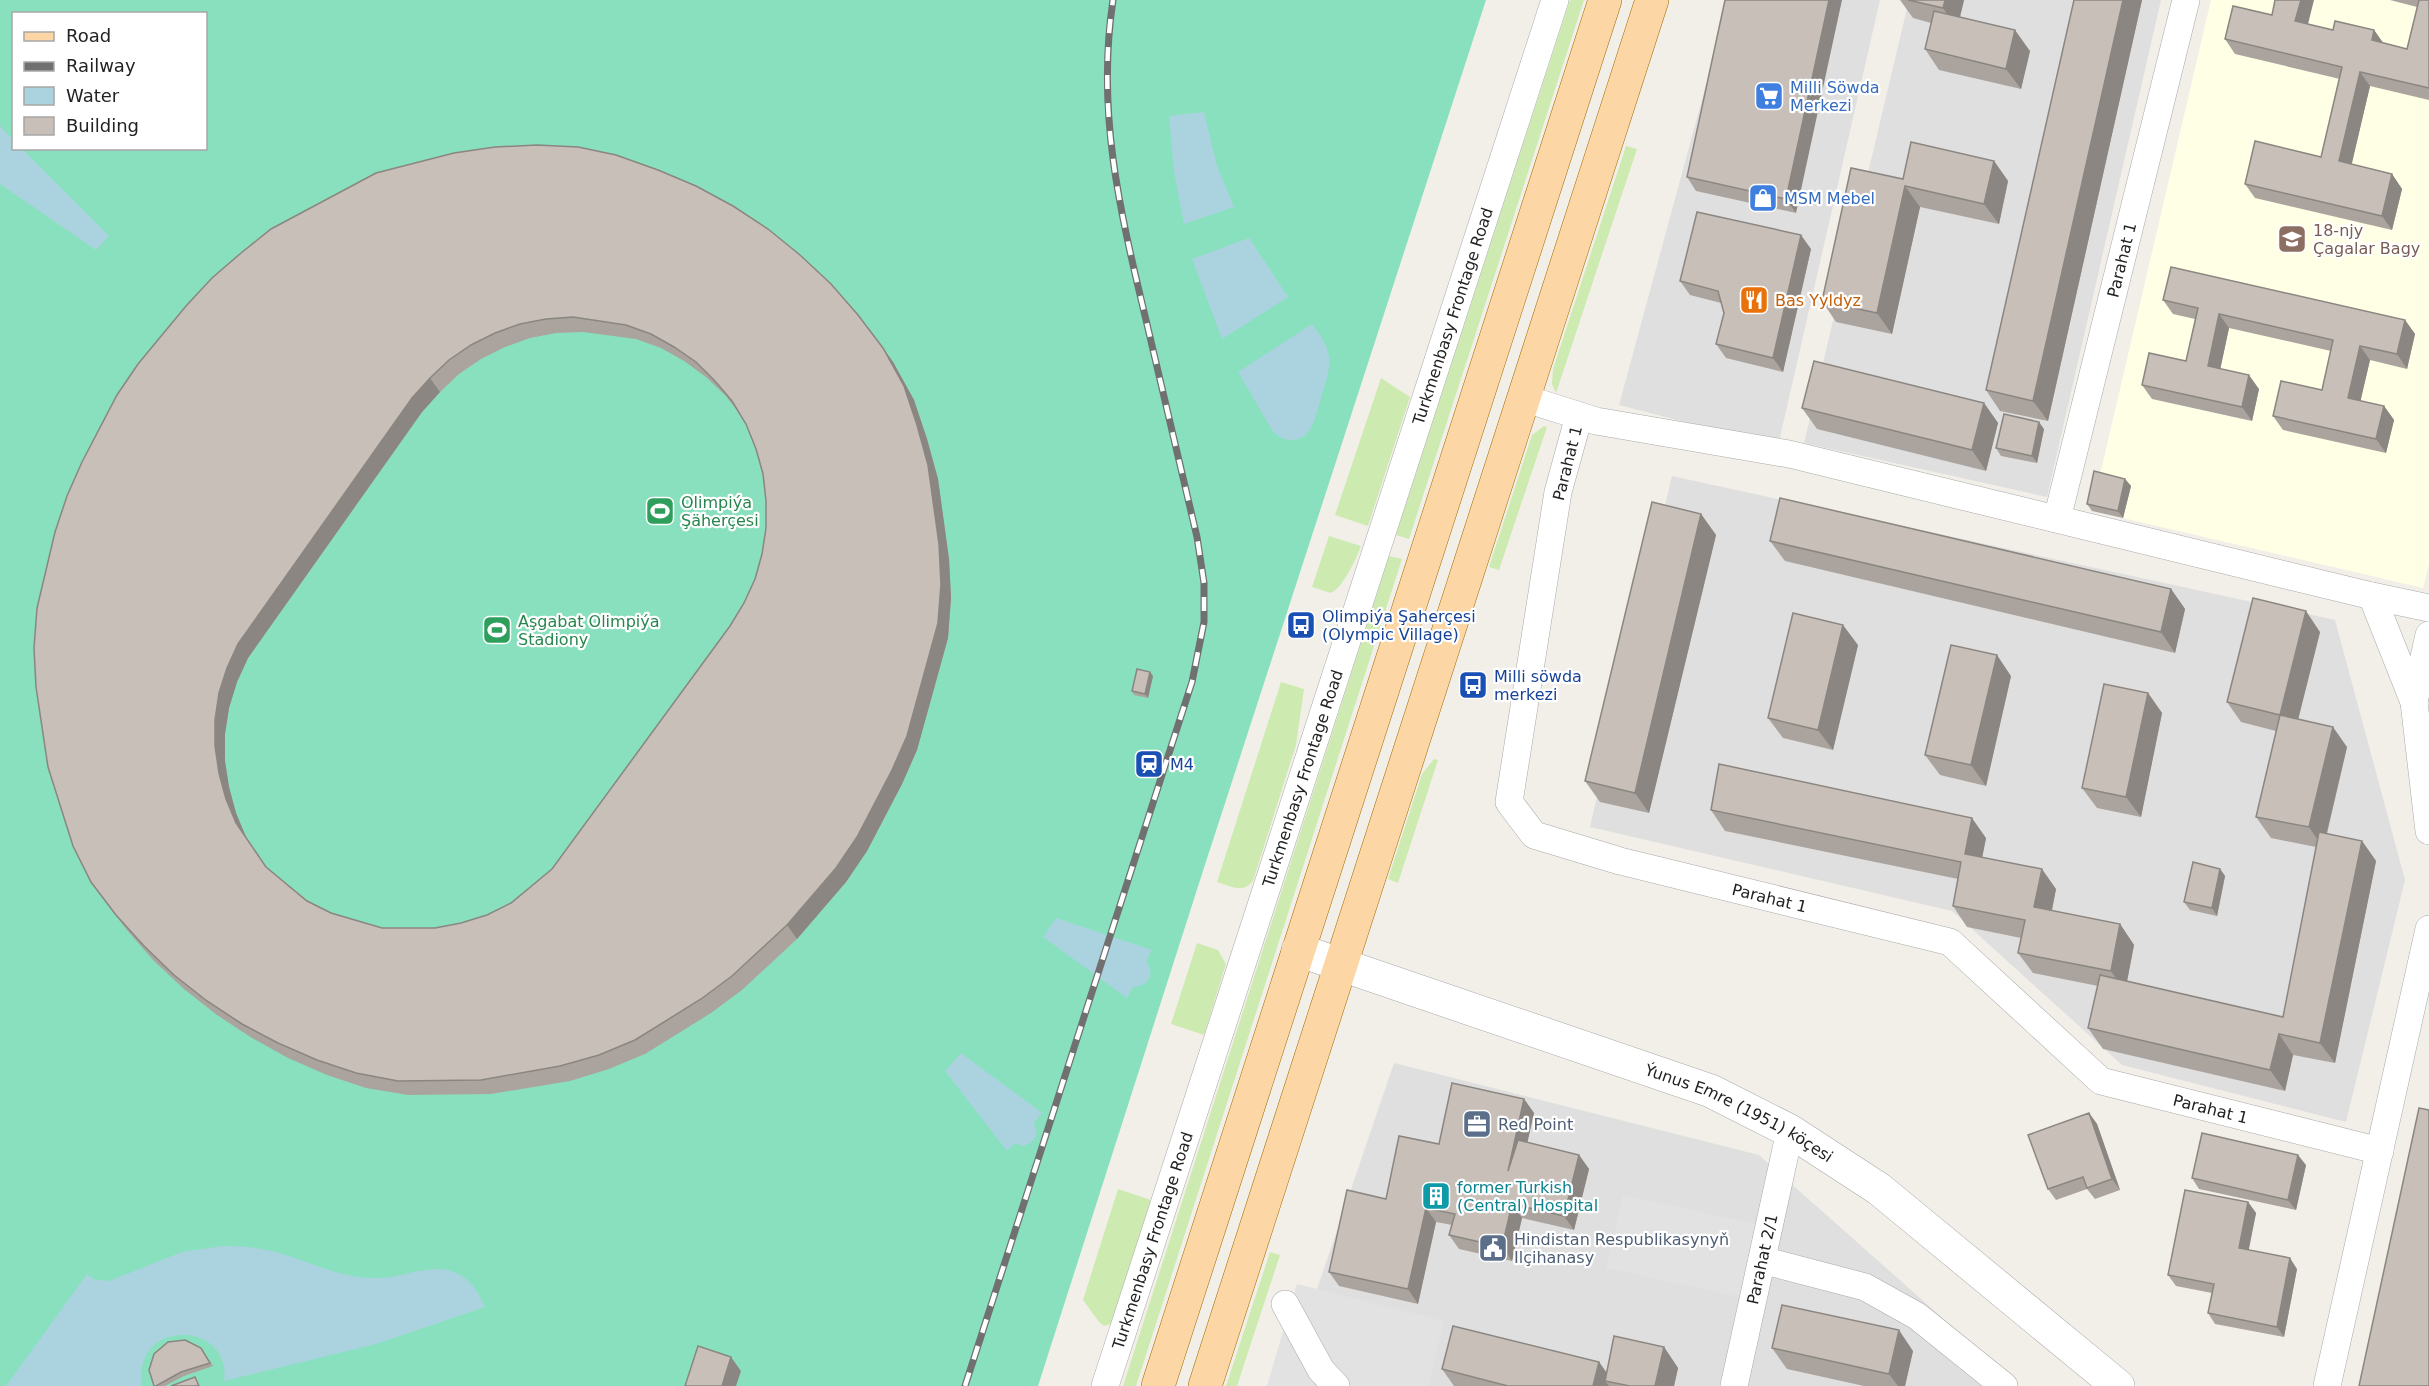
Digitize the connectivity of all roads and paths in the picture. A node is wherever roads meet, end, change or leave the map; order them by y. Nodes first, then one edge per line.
1 (1555, 0) edge
2 (1605, 0) edge
3 (1652, 0) edge
4 (2186, 0) edge
5 (1523, 398) junction
6 (1579, 416) junction
7 (2057, 519) junction
8 (2372, 596) junction
9 (2429, 608) edge
10 (2429, 635) edge
11 (2414, 702) junction
12 (2429, 831) edge
13 (2429, 929) edge
14 (1298, 951) junction
15 (1340, 966) junction
16 (1790, 1131) junction
17 (2380, 1151) junction
18 (1762, 1260) junction
19 (1285, 1304) dead end
20 (1105, 1386) edge
21 (1158, 1386) edge
22 (1205, 1386) edge
23 (1336, 1386) edge
24 (1734, 1386) edge
25 (2004, 1386) edge
26 (2118, 1386) edge
27 (2327, 1386) edge

1 - 20 street, Turkmenbasy Frontage Road
2 - 14 main road
3 - 5 main road
4 - 7 street, Parahat 1
5 - 6 street, Parahat 1
5 - 15 main road
6 - 7 street, Parahat 1
6 - 17 street, Parahat 1
7 - 8 street, Parahat 1
8 - 9 street, Parahat 1
8 - 11 street
10 - 11 street
11 - 12 street
13 - 17 street
14 - 15 street, Ýunus Emre (1951) köçesi
14 - 21 main road
15 - 16 street, Ýunus Emre (1951) köçesi
15 - 22 main road
16 - 18 street, Parahat 2/1
16 - 26 street, Ýunus Emre (1951) köçesi
17 - 27 street
18 - 24 street, Parahat 2/1
18 - 25 street
19 - 23 street

